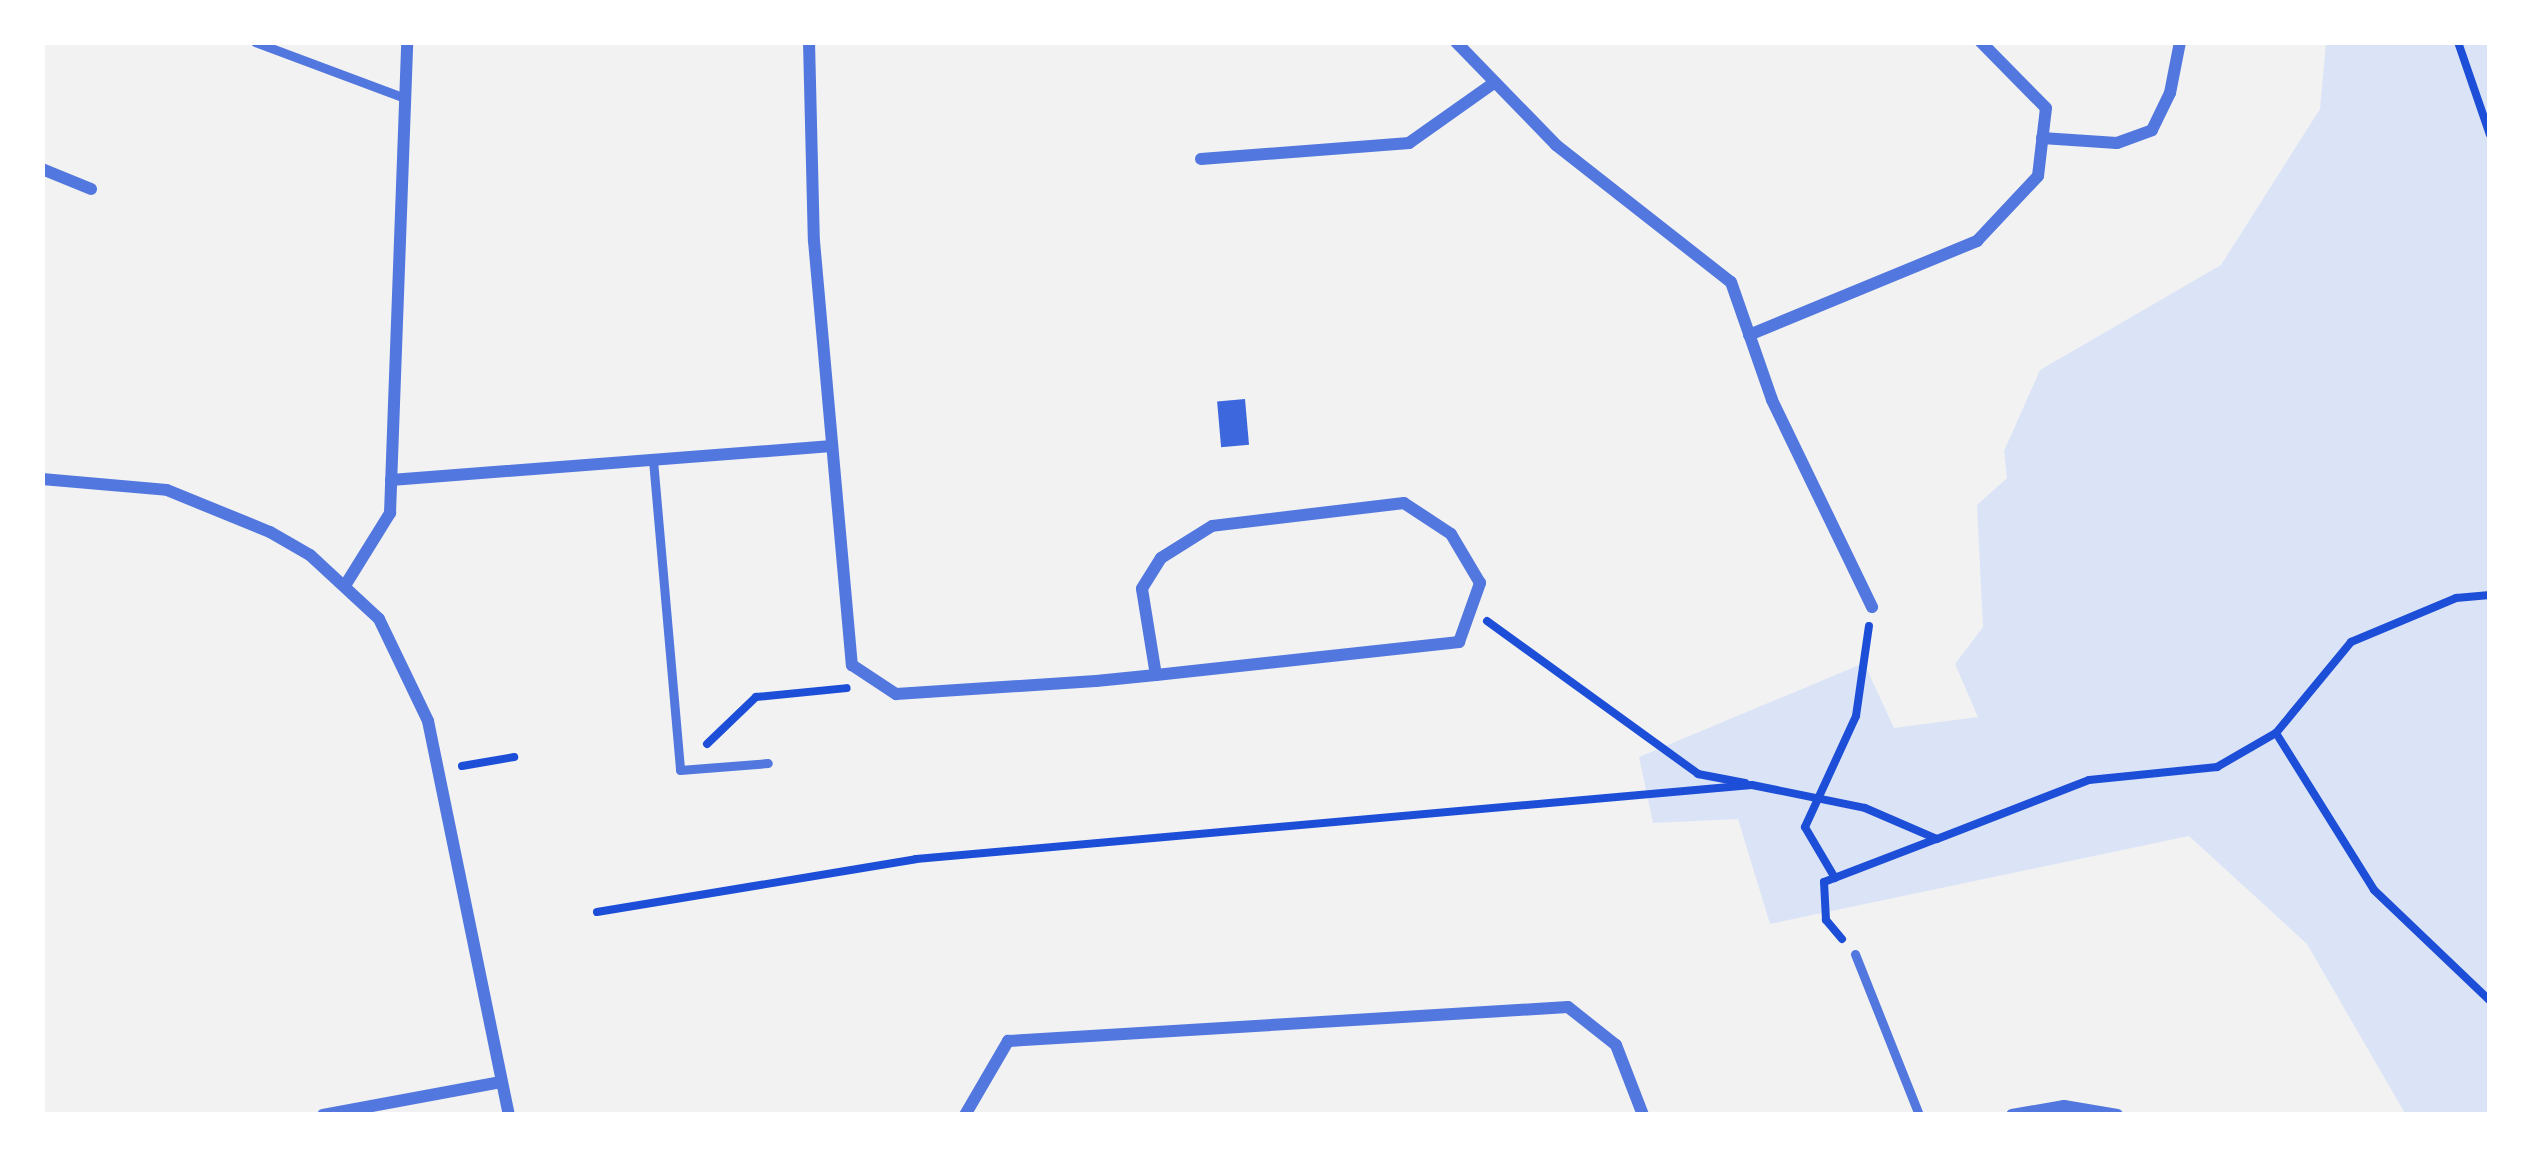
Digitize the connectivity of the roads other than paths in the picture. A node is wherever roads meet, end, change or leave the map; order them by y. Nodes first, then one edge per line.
1 (255, 42) edge
2 (407, 42) edge
3 (809, 42) edge
4 (1456, 42) edge
5 (1981, 42) edge
6 (2180, 42) edge
7 (1495, 82) junction
8 (405, 98) junction
9 (2042, 138) junction
10 (1201, 159) dead end
11 (42, 169) edge
12 (92, 188) dead end
13 (1749, 335) junction
14 (832, 446) junction
15 (653, 460) junction
16 (42, 479) edge
17 (391, 479) junction
18 (346, 584) junction
19 (1872, 607) road end
20 (1156, 675) junction
21 (768, 763) dead end
22 (1855, 954) road end
23 (501, 1082) junction
24 (323, 1115) edge
25 (508, 1115) edge
26 (965, 1115) edge
27 (1643, 1115) edge
28 (1919, 1115) edge
29 (2012, 1115) edge
30 (2116, 1115) edge

1 - 8 lane
2 - 8 street
3 - 14 street
4 - 7 street
5 - 9 street
6 - 9 street
7 - 10 street
7 - 13 street
8 - 17 street
9 - 13 street
11 - 12 street
13 - 19 street
14 - 15 street
14 - 20 street
15 - 17 street
15 - 21 lane
16 - 18 street
17 - 18 street
18 - 23 street
20 - 20 street
22 - 28 lane
23 - 24 street
23 - 25 street
26 - 27 street
29 - 30 street

